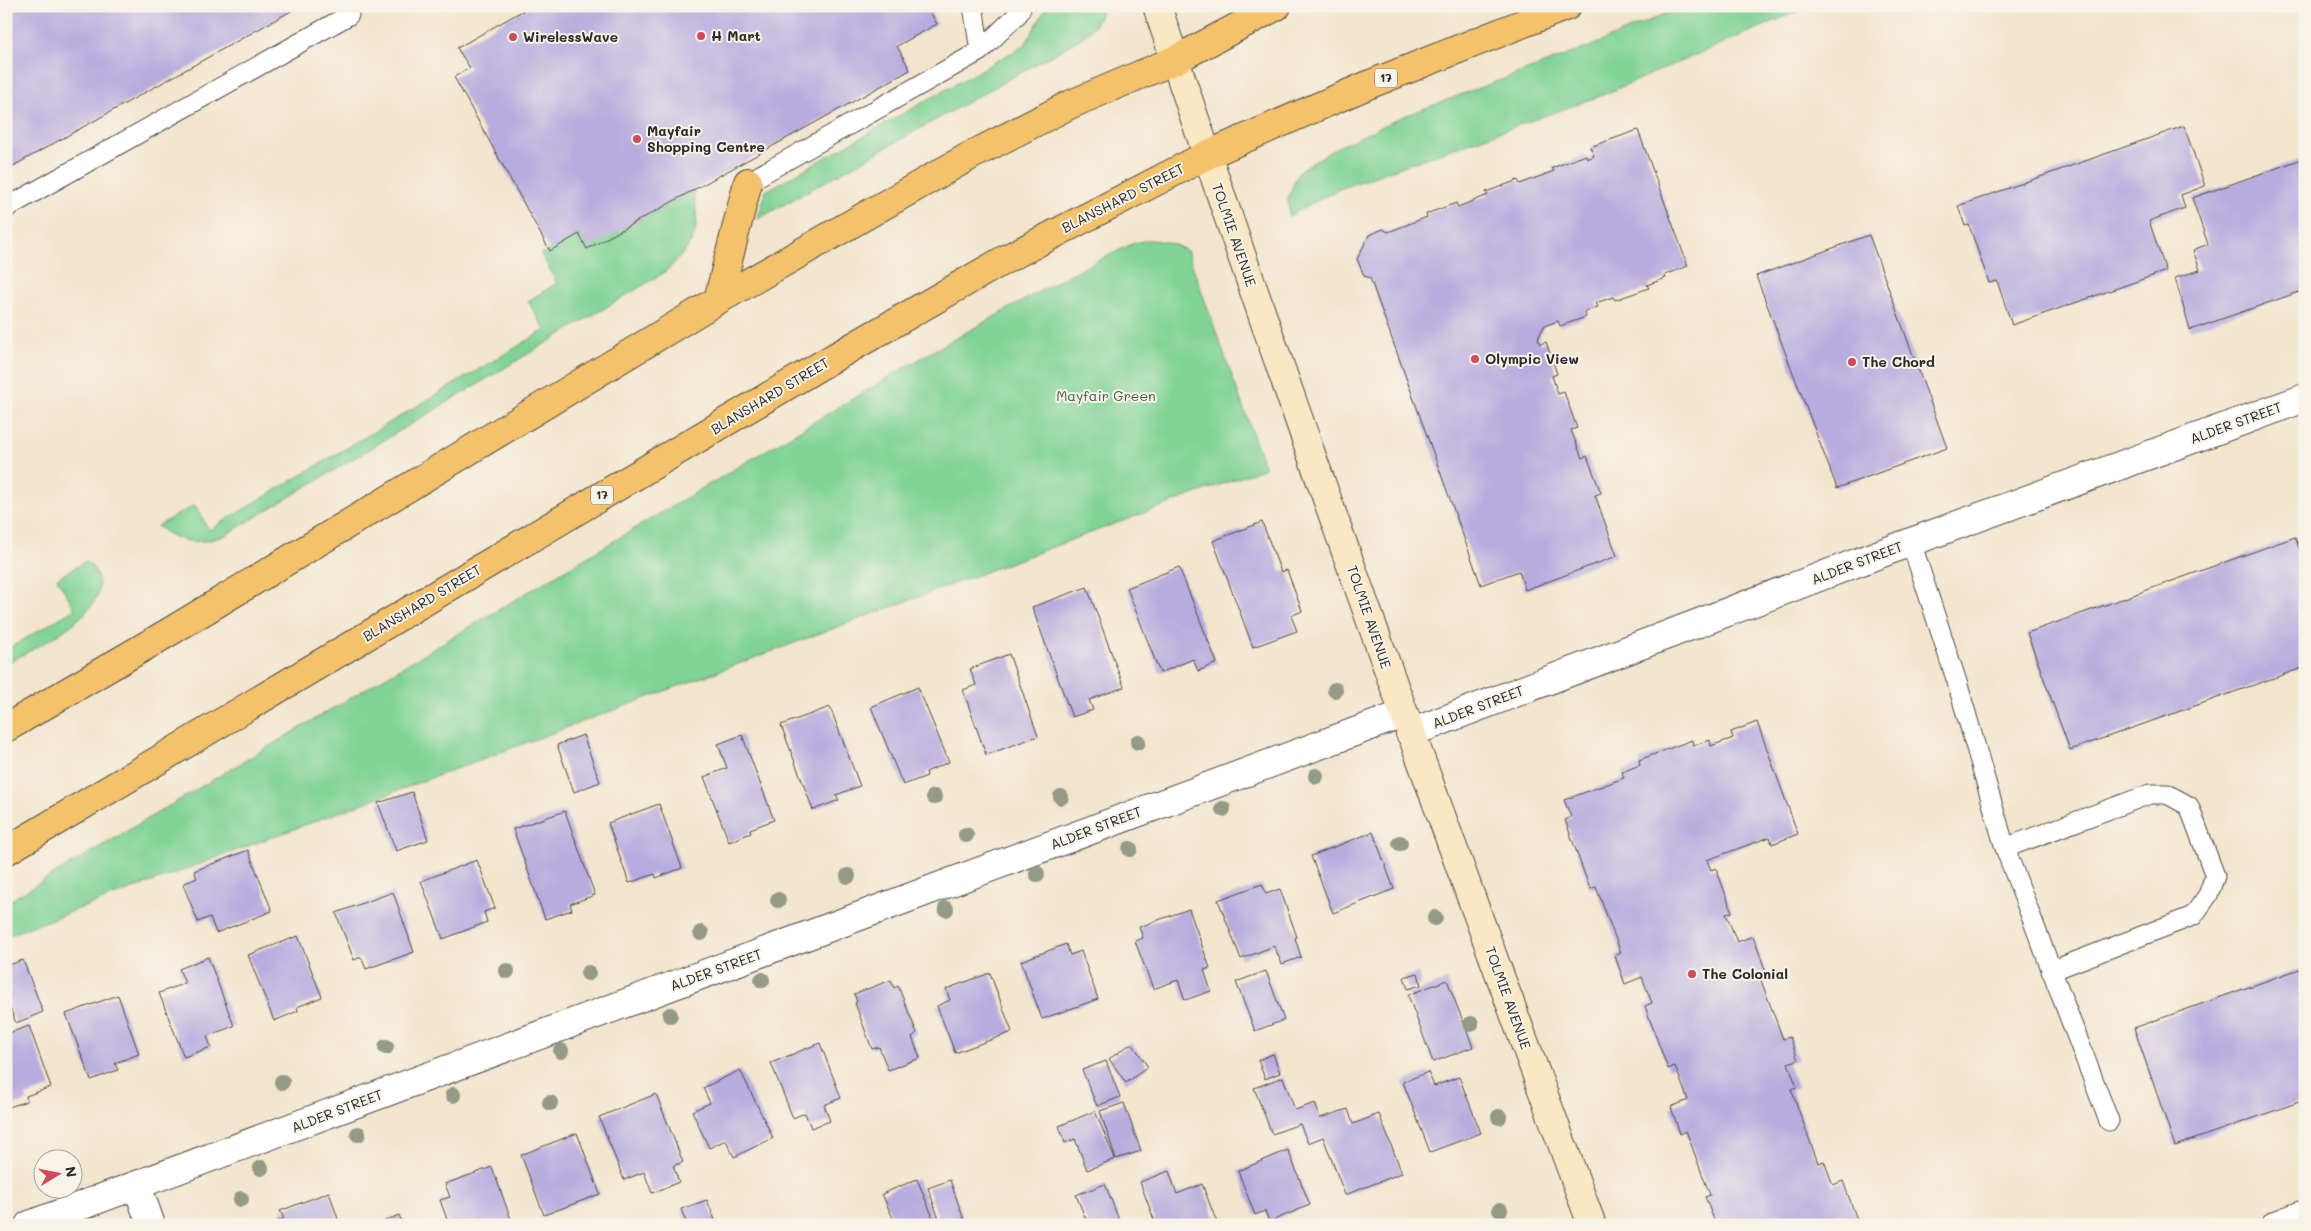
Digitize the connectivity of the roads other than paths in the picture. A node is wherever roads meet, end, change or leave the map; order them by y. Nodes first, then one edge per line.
1 (973, 6) edge
2 (1022, 6) edge
3 (1157, 6) edge
4 (1277, 6) edge
5 (1567, 6) edge
6 (349, 15) dead end
7 (980, 51) junction
8 (1175, 60) junction
9 (1207, 156) junction
10 (748, 182) joint
11 (6, 208) edge
12 (718, 300) junction
13 (2305, 398) edge
14 (1911, 542) junction
15 (1407, 723) junction
16 (6, 728) edge
17 (2005, 848) junction
18 (6, 851) edge
19 (2051, 971) junction
20 (2109, 1121) dead end
21 (137, 1185) junction
22 (2305, 1214) edge
23 (29, 1225) edge
24 (151, 1225) edge
25 (1592, 1225) edge
26 (2276, 1225) edge

1 - 7 lane
2 - 7 lane
3 - 8 street, TOLMIE AVENUE
4 - 8 main road
5 - 9 main road, BLANSHARD STREET / 17
6 - 11 lane
7 - 10 lane
8 - 9 street, TOLMIE AVENUE
8 - 12 main road
9 - 15 street, TOLMIE AVENUE
9 - 18 main road, BLANSHARD STREET / 17
10 - 12 main road
12 - 16 main road
13 - 14 street, ALDER STREET
14 - 15 street, ALDER STREET
14 - 17 lane
15 - 21 street, ALDER STREET
15 - 25 street, TOLMIE AVENUE
17 - 19 lane
17 - 19 lane
19 - 20 lane
21 - 23 street, ALDER STREET
21 - 24 street
22 - 26 street

